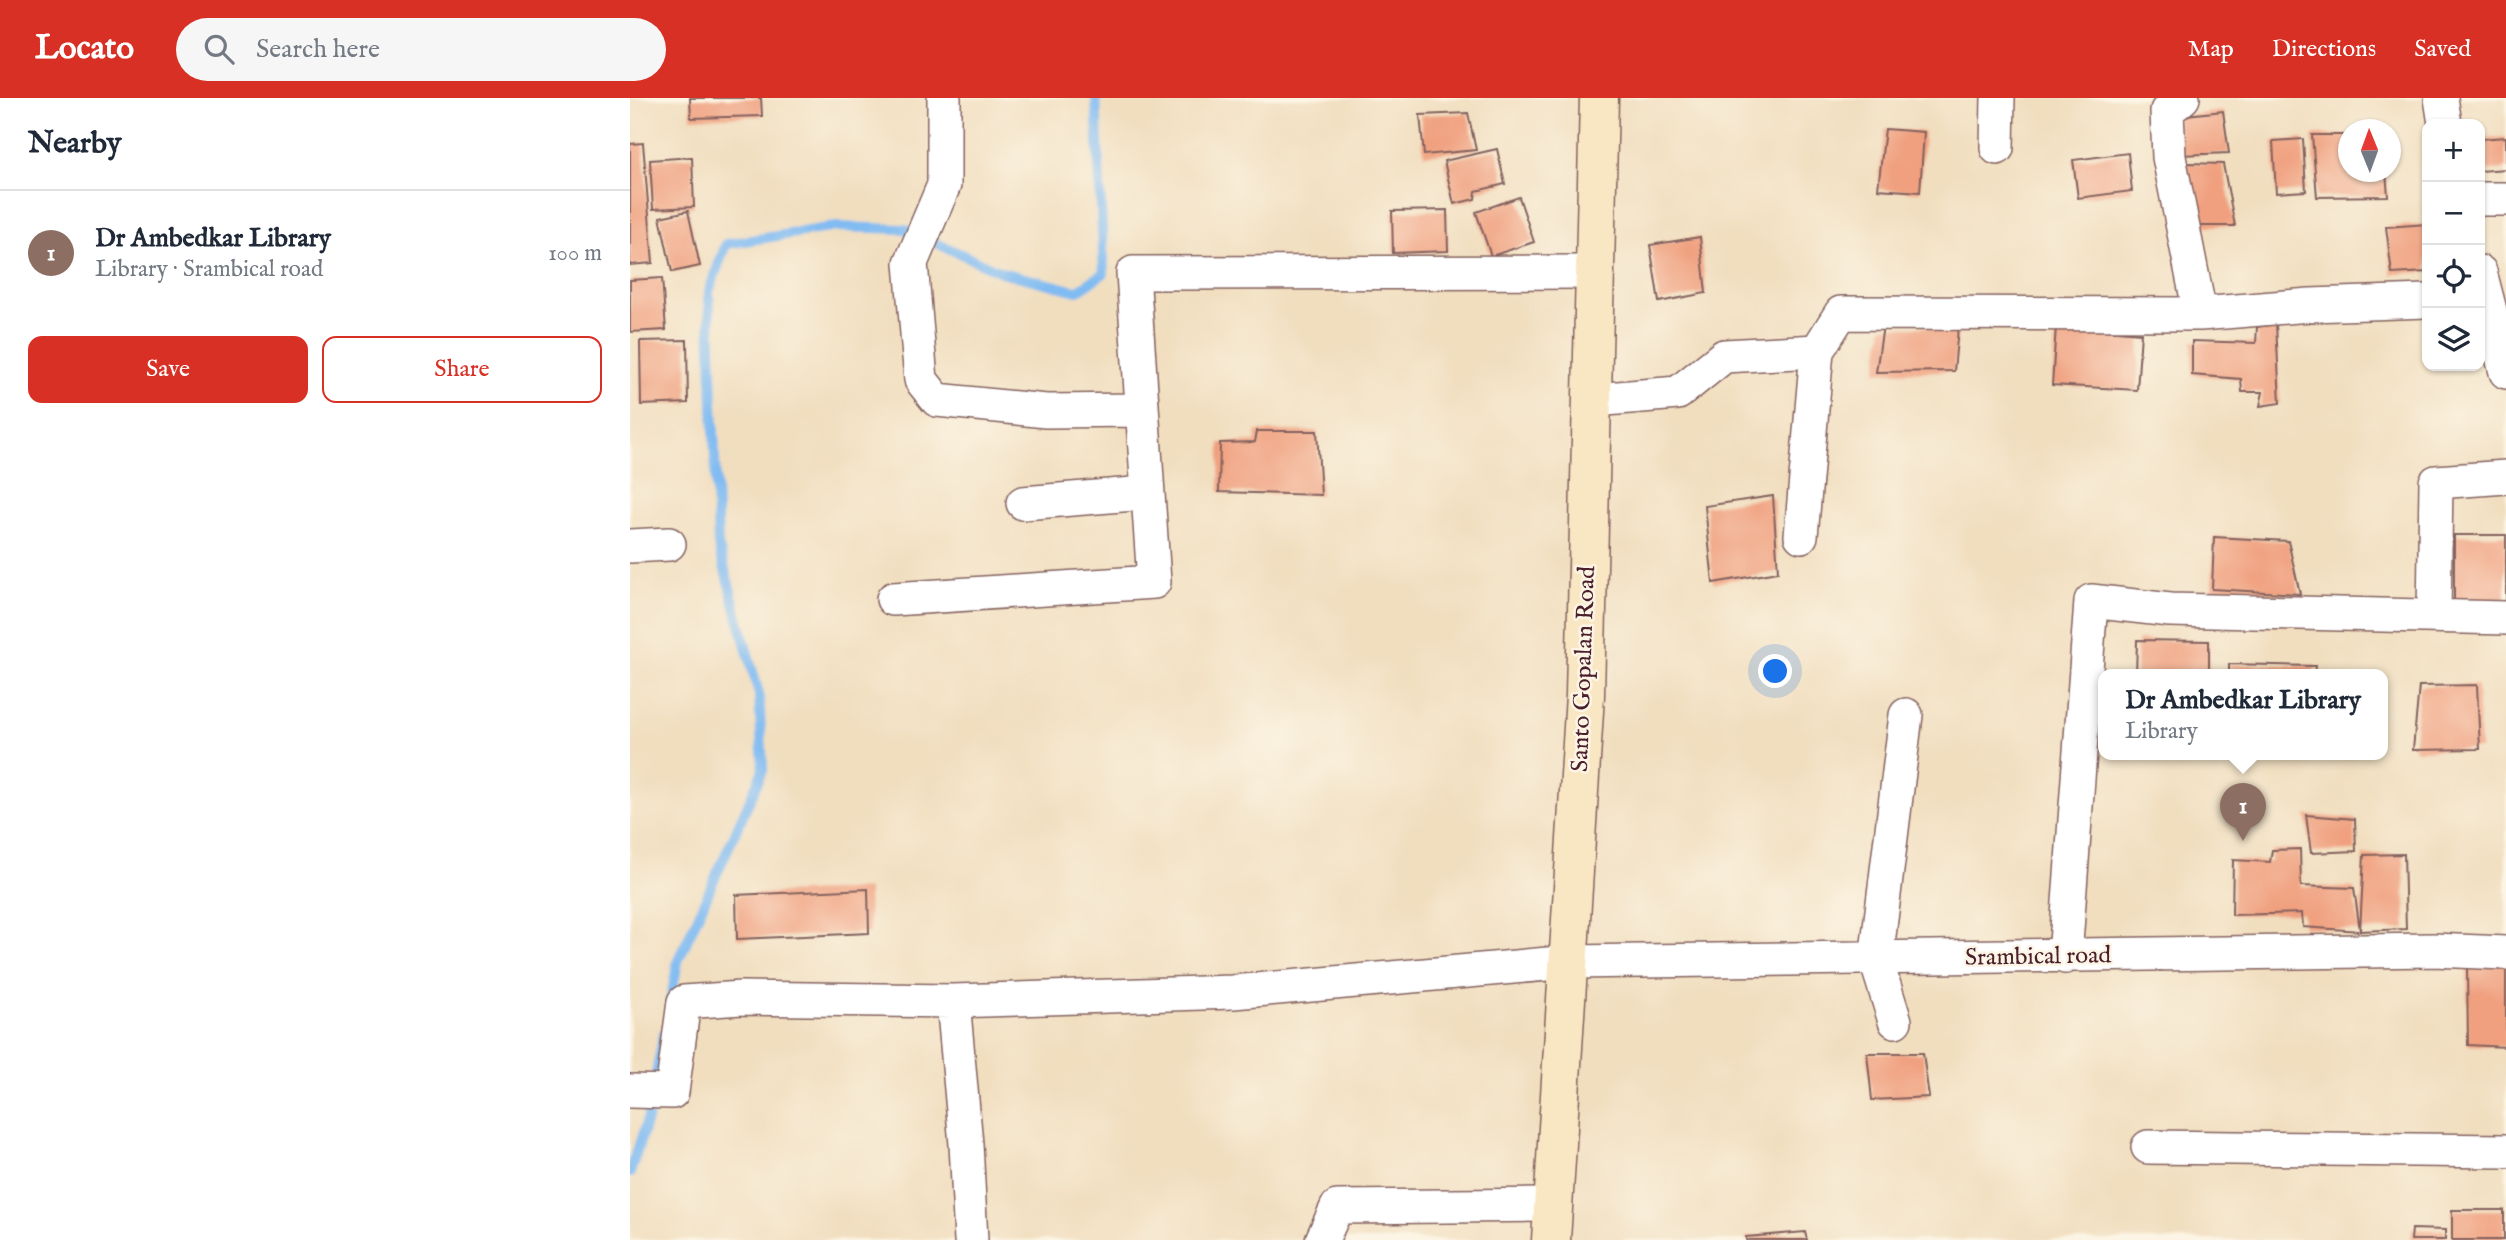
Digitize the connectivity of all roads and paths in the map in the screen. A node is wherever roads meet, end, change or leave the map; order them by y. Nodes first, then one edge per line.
1 (944, 98) edge
2 (1600, 98) edge
3 (1998, 98) edge
4 (2183, 98) edge
5 (2441, 98) edge
6 (2444, 119) edge
7 (1997, 148) dead end
8 (2485, 199) edge
9 (2506, 199) edge
10 (1597, 272) junction
11 (2485, 300) edge
12 (2422, 301) edge
13 (2200, 314) junction
14 (1817, 351) junction
15 (2506, 372) edge
16 (1594, 400) junction
17 (1141, 410) junction
18 (2506, 477) edge
19 (1146, 493) junction
20 (1023, 503) dead end
21 (1801, 536) dead end
22 (669, 544) dead end
23 (630, 546) edge
24 (893, 599) dead end
25 (2434, 616) junction
26 (2506, 618) edge
27 (1906, 715) dead end
28 (2506, 953) edge
29 (2065, 957) junction
30 (1877, 960) junction
31 (1570, 962) junction
32 (953, 1001) junction
33 (1895, 1021) dead end
34 (633, 1091) edge
35 (2148, 1147) dead end
36 (2506, 1151) edge
37 (1552, 1223) edge
38 (971, 1240) edge
39 (1322, 1240) edge

1 - 17 street
2 - 10 main road, Santo Gopalan Road
3 - 7 street
4 - 13 street
5 - 6 street
8 - 9 street
10 - 16 main road, Santo Gopalan Road
10 - 17 street
11 - 15 street
12 - 13 street
13 - 14 street
14 - 16 street
14 - 21 street
16 - 31 main road, Santo Gopalan Road
17 - 19 street
18 - 25 street
19 - 20 street
19 - 24 street
22 - 23 street
25 - 26 street
25 - 29 street
27 - 30 street
28 - 29 street, Srambical road
29 - 30 street, Srambical road
30 - 31 street, Srambical road
30 - 33 street
31 - 32 street, Srambical road
31 - 37 main road, Santo Gopalan Road
32 - 34 street, Srambical road
32 - 38 street
35 - 36 street
37 - 39 street

